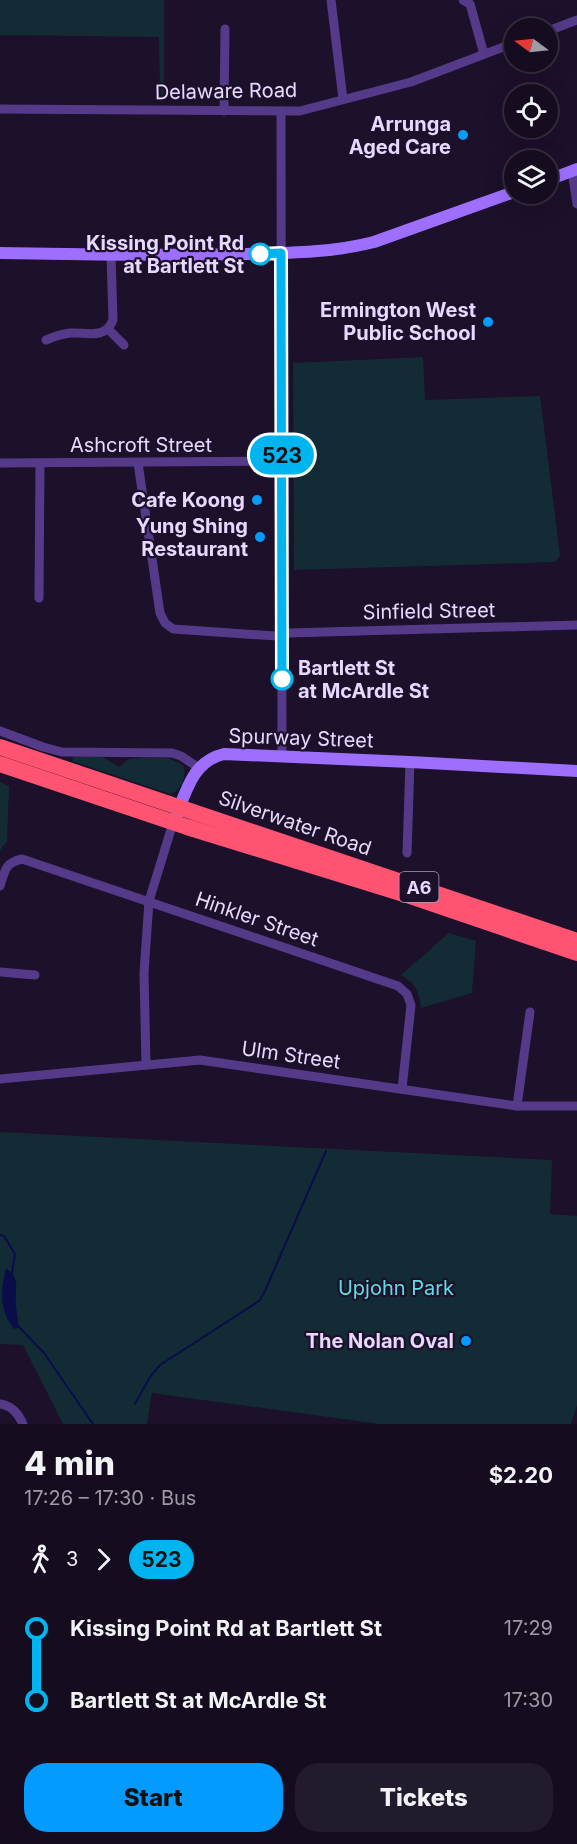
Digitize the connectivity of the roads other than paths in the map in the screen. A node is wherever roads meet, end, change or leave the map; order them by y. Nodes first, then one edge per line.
1 (331, 0) edge
2 (469, 1) edge
3 (577, 20) edge
4 (558, 27) edge
5 (225, 29) dead end
6 (504, 47) edge
7 (484, 54) junction
8 (343, 99) junction
9 (0, 109) edge
10 (224, 111) junction
11 (281, 111) junction
12 (575, 170) edge
13 (558, 176) edge
14 (504, 196) edge
15 (577, 204) edge
16 (0, 253) edge
17 (281, 253) junction
18 (111, 254) junction
19 (108, 329) junction
20 (46, 340) dead end
21 (124, 345) dead end
22 (282, 461) junction
23 (0, 463) edge
24 (40, 463) junction
25 (138, 463) junction
26 (39, 598) dead end
27 (577, 625) edge
28 (282, 634) junction
29 (0, 731) edge
30 (0, 747) edge
31 (282, 756) junction
32 (410, 762) junction
33 (0, 764) edge
34 (199, 768) junction
35 (577, 771) edge
36 (180, 807) junction
37 (173, 823) junction
38 (407, 853) dead end
39 (0, 886) edge
40 (149, 901) junction
41 (577, 941) edge
42 (577, 953) edge
43 (0, 972) edge
44 (35, 975) dead end
45 (530, 1011) dead end
46 (146, 1064) junction
47 (0, 1079) edge
48 (402, 1089) junction
49 (517, 1106) junction
50 (577, 1106) edge
51 (0, 1404) edge
52 (23, 1424) edge

1 - 8 street
2 - 7 street
3 - 4 street
5 - 10 street
6 - 7 street, Delaware Road
7 - 8 street, Delaware Road
8 - 11 street, Delaware Road
9 - 10 street, Delaware Road
10 - 11 street, Delaware Road
11 - 17 street
12 - 13 street
12 - 15 street
14 - 17 street
16 - 18 street
17 - 18 street
17 - 22 street
18 - 19 street
19 - 20 street
19 - 21 street
22 - 25 street, Ashcroft Street
22 - 28 street
23 - 24 street, Ashcroft Street
24 - 25 street, Ashcroft Street
24 - 26 street
25 - 28 street, Sinfield Street
27 - 28 street, Sinfield Street
28 - 31 street
29 - 34 street
30 - 36 highway, Silverwater Road / A6
31 - 32 street, Spurway Street
31 - 34 street, Spurway Street
32 - 35 street, Spurway Street
32 - 38 street
33 - 37 highway, Silverwater Road / A6
34 - 36 street
36 - 37 street
36 - 41 highway, Silverwater Road / A6
37 - 40 street
37 - 42 highway, Silverwater Road / A6
39 - 40 street, Hinkler Street
40 - 46 street
40 - 48 street, Hinkler Street
43 - 44 street
45 - 49 street
46 - 47 street, Ulm Street
46 - 48 street, Ulm Street
48 - 49 street, Ulm Street
49 - 50 street, Ulm Street
51 - 52 street

